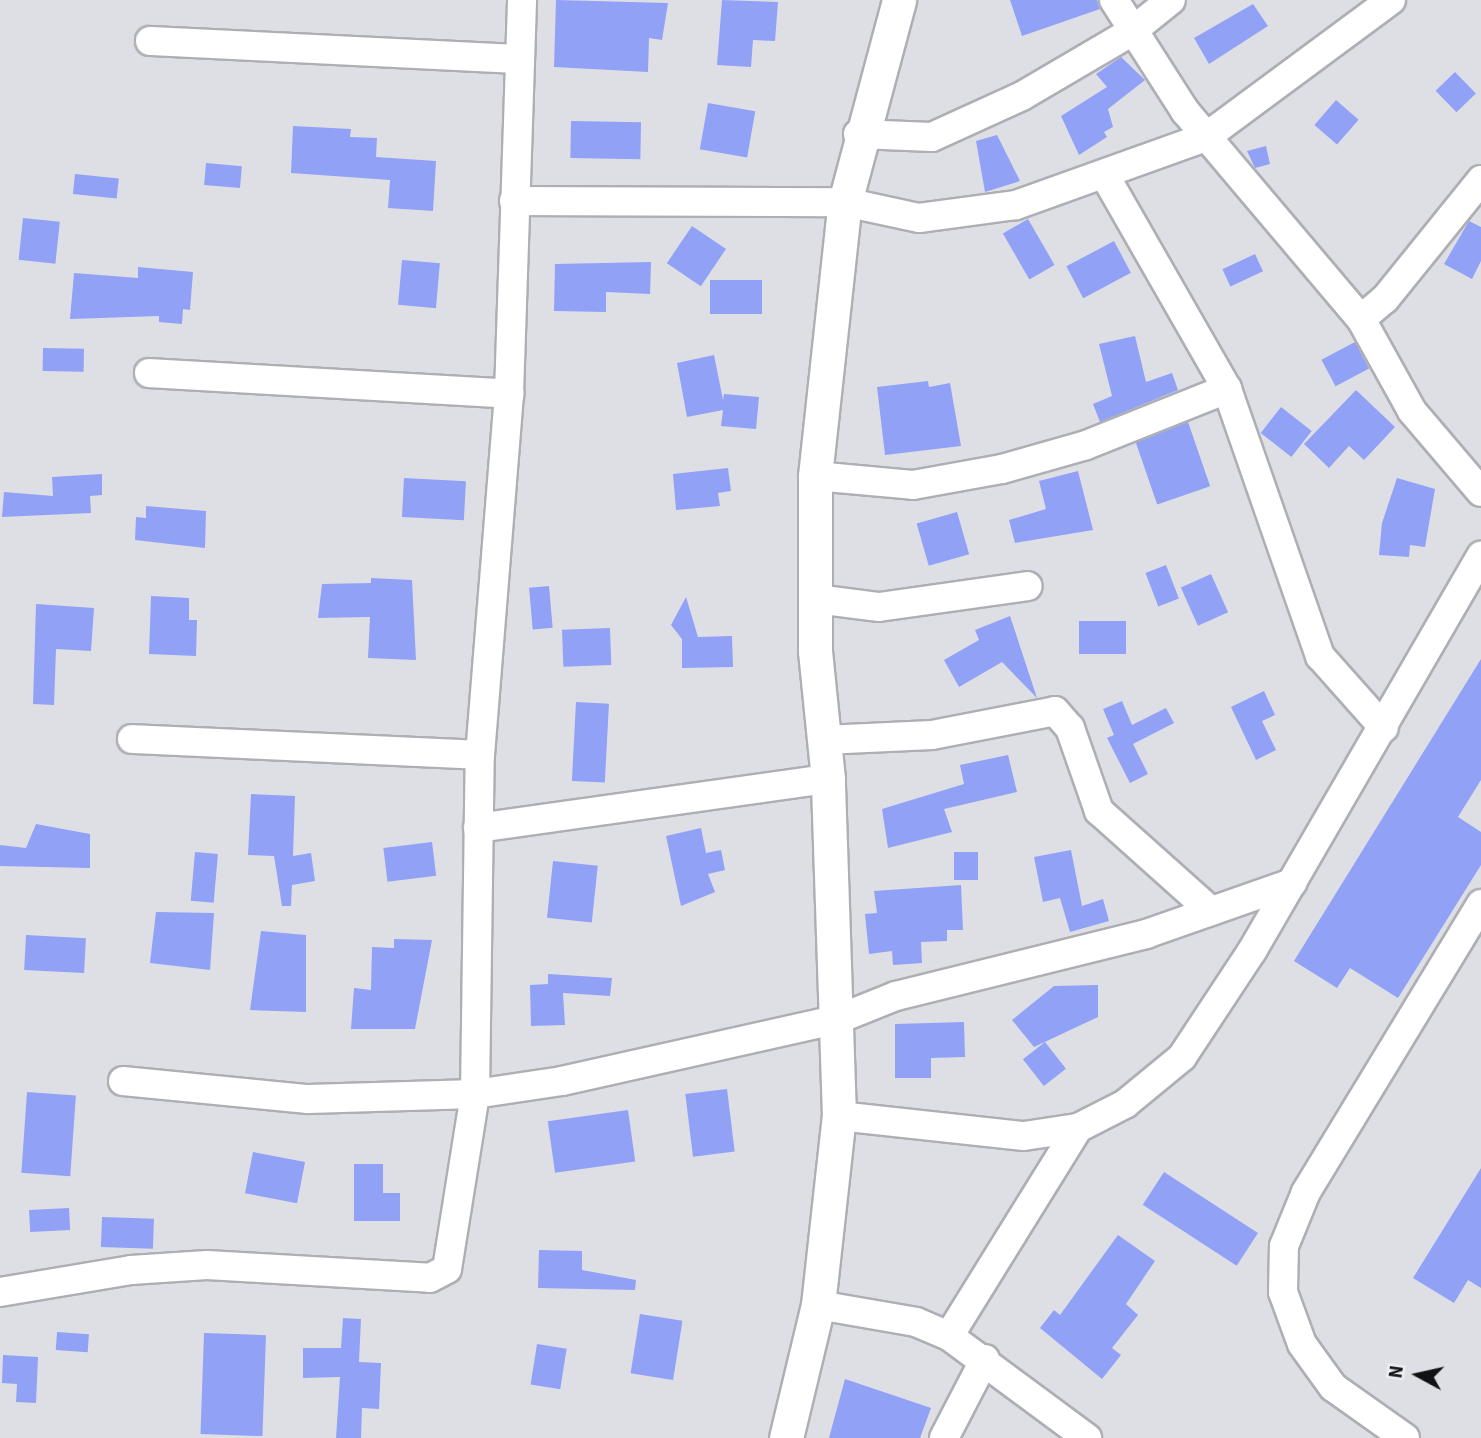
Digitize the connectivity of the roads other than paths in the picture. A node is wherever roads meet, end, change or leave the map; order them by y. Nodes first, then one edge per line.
1 (522, 0) edge
2 (899, 0) edge
3 (1114, 0) edge
4 (1171, 0) edge
5 (1391, 0) edge
6 (1131, 32) junction
7 (150, 41) dead end
8 (519, 59) junction
9 (858, 134) junction
10 (1206, 137) junction
11 (1104, 174) junction
12 (1481, 180) edge
13 (514, 201) junction
14 (845, 202) junction
15 (1361, 319) junction
16 (149, 373) dead end
17 (1227, 389) junction
18 (509, 394) junction
19 (815, 476) junction
20 (1481, 492) edge
21 (1481, 556) edge
22 (1028, 586) dead end
23 (816, 599) junction
24 (1384, 728) junction
25 (132, 739) dead end
26 (824, 740) junction
27 (480, 755) junction
28 (828, 779) junction
29 (478, 828) junction
30 (1292, 883) junction
31 (1481, 904) edge
32 (1211, 911) junction
33 (836, 1020) junction
34 (123, 1081) dead end
35 (475, 1094) junction
36 (839, 1116) junction
37 (1078, 1128) junction
38 (0, 1292) edge
39 (818, 1305) junction
40 (949, 1336) junction
41 (985, 1359) junction
42 (786, 1438) edge
43 (944, 1438) edge
44 (1087, 1438) edge
45 (1405, 1438) edge

1 - 8 street
2 - 9 street
3 - 6 street
4 - 6 street
5 - 10 street
6 - 9 street
6 - 10 street
7 - 8 street
8 - 13 street
9 - 14 street
10 - 11 street
10 - 15 street
11 - 14 street
11 - 17 street
12 - 15 street
13 - 14 street
13 - 18 street
14 - 19 street
15 - 20 street
16 - 18 street
17 - 19 street
17 - 24 street
18 - 27 street
19 - 23 street
21 - 24 street
22 - 23 street
23 - 26 street
24 - 30 street
25 - 27 street
26 - 28 street
26 - 32 street
27 - 29 street
28 - 29 street
28 - 33 street
29 - 35 street
30 - 32 street
30 - 37 street
31 - 45 street
32 - 33 street
33 - 35 street
33 - 36 street
34 - 35 street
35 - 38 street
36 - 37 street
36 - 39 street
37 - 40 street
39 - 40 street
39 - 42 street
40 - 41 street
41 - 43 street
41 - 44 street

